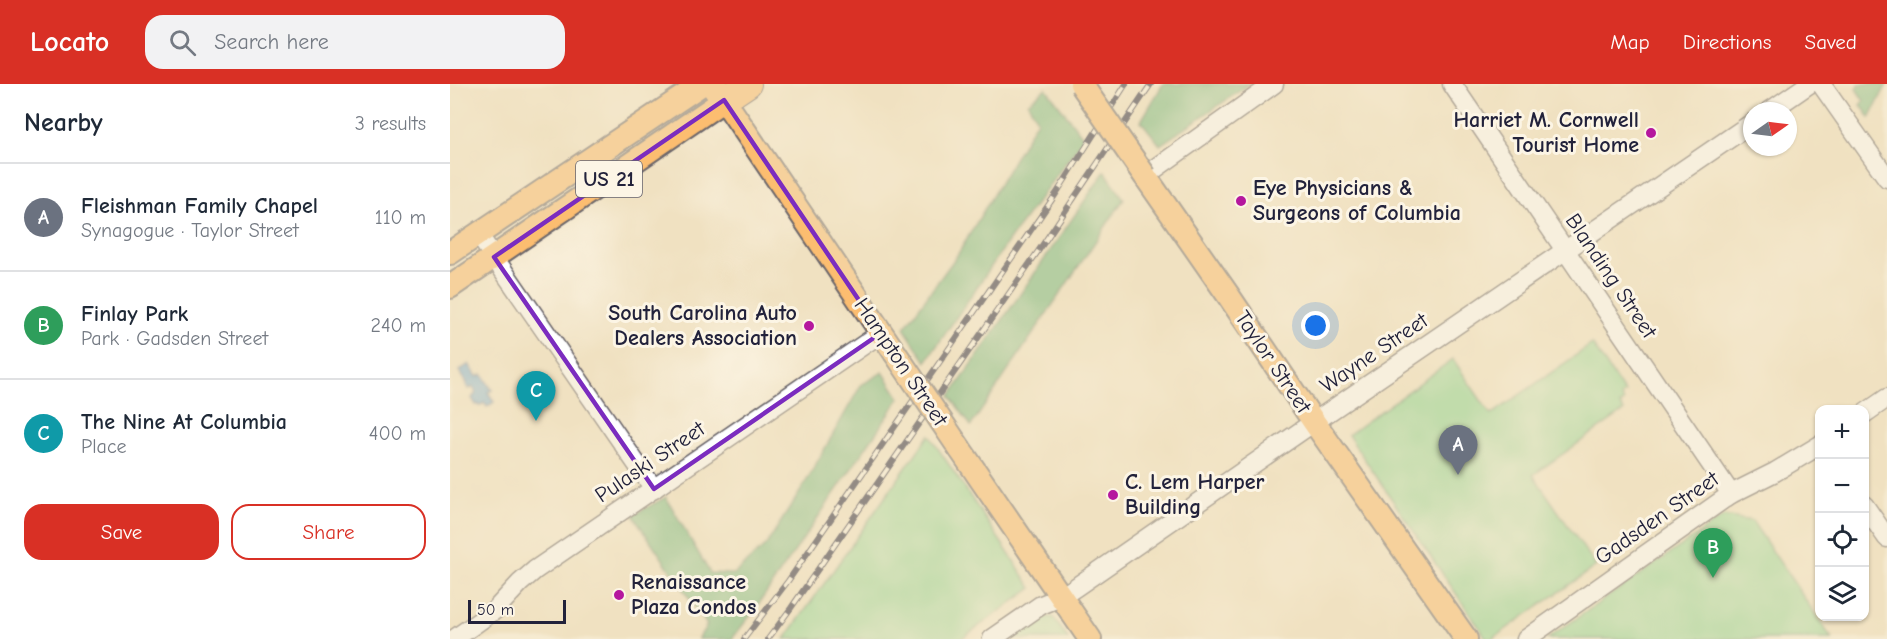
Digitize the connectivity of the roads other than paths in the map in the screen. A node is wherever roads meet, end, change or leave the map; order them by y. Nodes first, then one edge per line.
1 (702, 84) edge
2 (748, 84) edge
3 (1081, 84) edge
4 (1274, 84) edge
5 (1452, 84) edge
6 (1809, 84) edge
7 (1821, 84) edge
8 (718, 92) edge
9 (1783, 102) edge
10 (1743, 129) edge
11 (1145, 176) junction
12 (1887, 178) edge
13 (478, 234) junction
14 (1565, 252) junction
15 (450, 253) edge
16 (494, 257) junction
17 (450, 287) edge
18 (881, 333) junction
19 (1887, 398) edge
20 (1869, 411) edge
21 (1314, 423) junction
22 (1815, 448) edge
23 (654, 489) junction
24 (1731, 494) junction
25 (1875, 511) edge
26 (1887, 538) edge
27 (1061, 597) junction
28 (454, 639) edge
29 (992, 639) edge
30 (1090, 639) edge
31 (1466, 639) edge
32 (1526, 639) edge

1 - 13 main road, US 21
2 - 8 highway, US 21
3 - 11 main road, Taylor Street, bridge
4 - 11 street
5 - 14 street, Blanding Street
6 - 9 street
7 - 12 street
8 - 16 main road, US 21
8 - 18 main road, Hampton Street
10 - 14 street, Wayne Street
11 - 21 main road, Taylor Street
13 - 15 main road, US 21
13 - 16 street
14 - 21 street, Wayne Street
14 - 24 street, Blanding Street
16 - 17 main road, US 21
16 - 23 street
18 - 23 street, Pulaski Street
18 - 27 main road, Hampton Street, bridge
19 - 20 street
21 - 27 street, Wayne Street
21 - 31 main road, Taylor Street
22 - 24 street, Gadsden Street
23 - 28 street, Pulaski Street
24 - 32 street, Gadsden Street
25 - 26 street
27 - 29 street, Wayne Street
27 - 30 main road, Hampton Street

